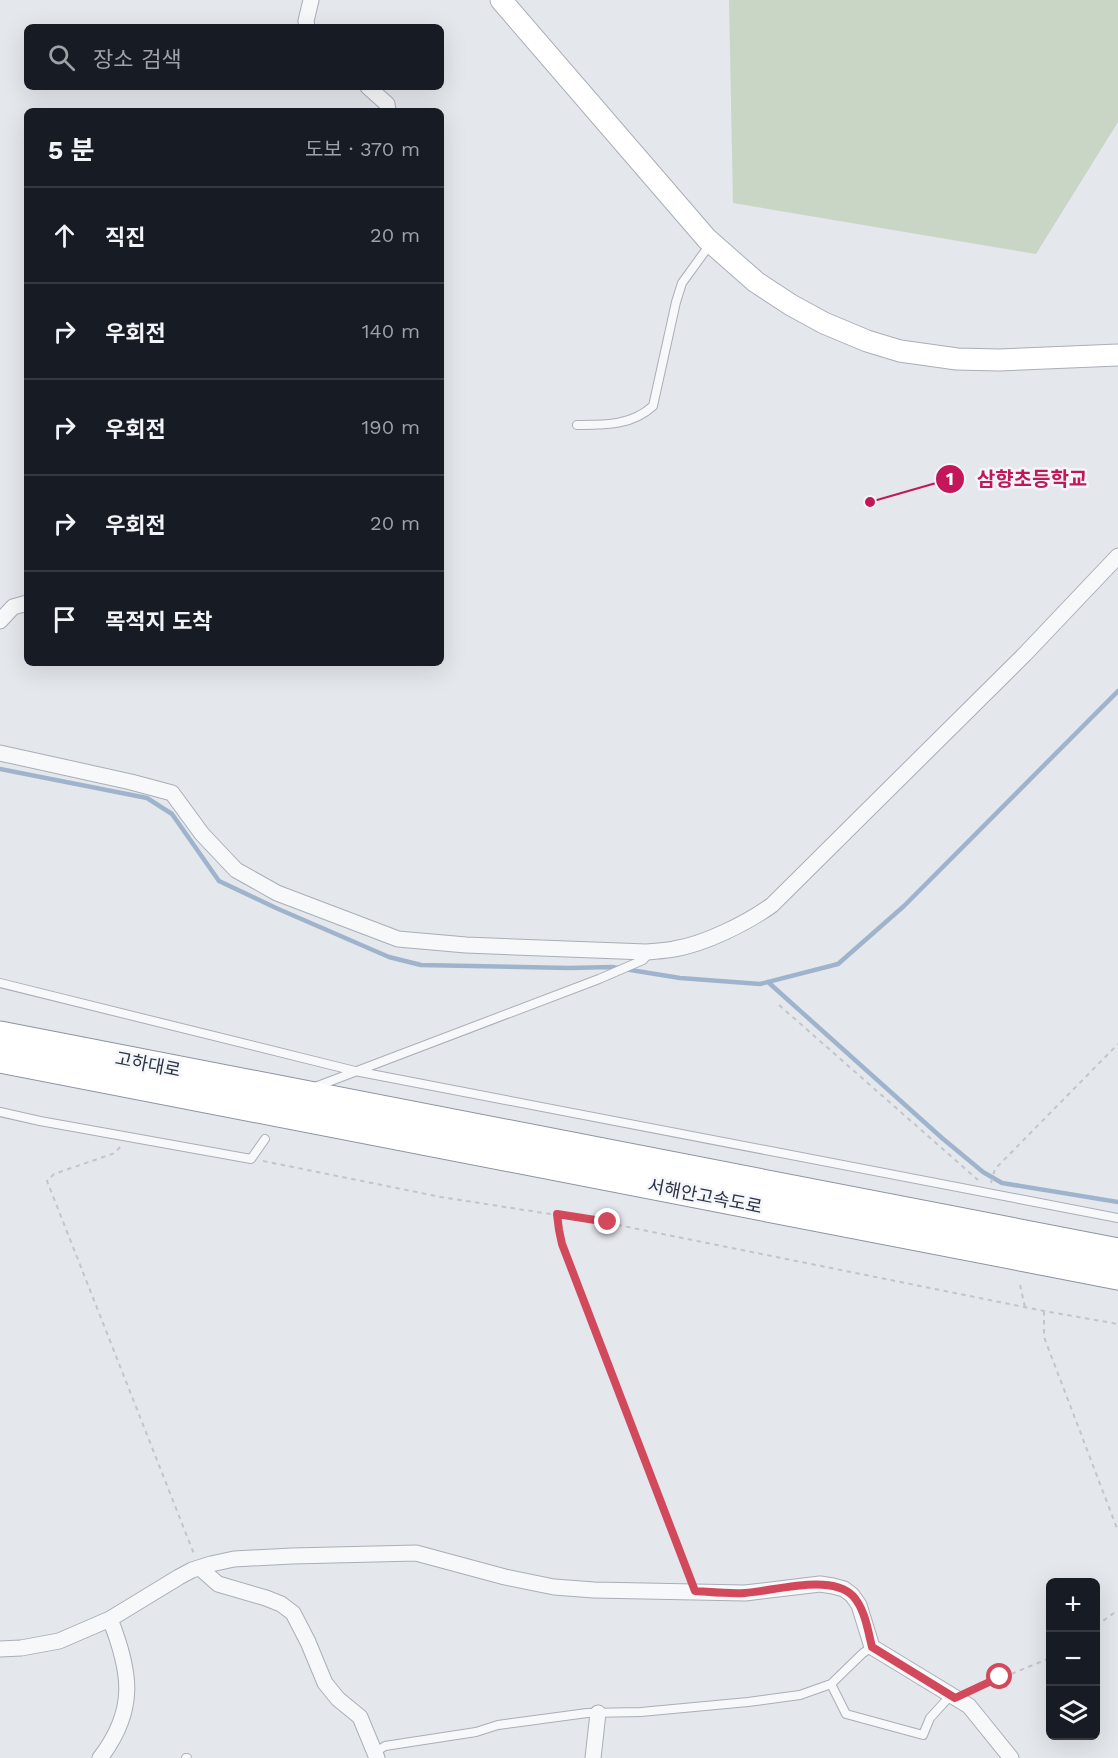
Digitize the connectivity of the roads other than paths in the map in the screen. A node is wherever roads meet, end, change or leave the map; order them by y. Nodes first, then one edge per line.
1 (311, 0) edge
2 (501, 0) edge
3 (306, 24) edge
4 (371, 90) edge
5 (388, 108) edge
6 (711, 243) junction
7 (1118, 355) edge
8 (577, 425) dead end
9 (1118, 556) edge
10 (24, 604) edge
11 (0, 621) edge
12 (0, 753) edge
13 (651, 951) junction
14 (0, 983) edge
15 (0, 1025) edge
16 (0, 1035) edge
17 (0, 1059) edge
18 (355, 1071) junction
19 (0, 1072) edge
20 (299, 1099) junction
21 (0, 1112) edge
22 (265, 1139) dead end
23 (1118, 1218) edge
24 (1118, 1252) edge
25 (1118, 1276) edge
26 (200, 1568) junction
27 (110, 1619) junction
28 (872, 1647) junction
29 (0, 1649) edge
30 (831, 1684) junction
31 (953, 1697) junction
32 (598, 1713) junction
33 (374, 1756) edge
34 (100, 1758) edge
35 (593, 1758) edge
36 (1011, 1758) edge

1 - 3 street
2 - 6 main road
4 - 5 street
6 - 7 main road
6 - 8 lane
9 - 13 street
10 - 11 street
12 - 13 street
13 - 18 lane
14 - 18 lane
15 - 20 highway
16 - 20 highway, 고하대로
17 - 20 highway, 고하대로
18 - 20 lane
18 - 23 lane
19 - 20 highway
20 - 24 highway, 서해안고속도로
20 - 25 highway, 서해안고속도로
21 - 22 lane
26 - 27 street
26 - 28 street
26 - 33 street
27 - 29 street
27 - 34 street
28 - 30 lane
28 - 31 street
30 - 31 lane
30 - 32 lane
31 - 36 street
32 - 33 lane
32 - 35 street

